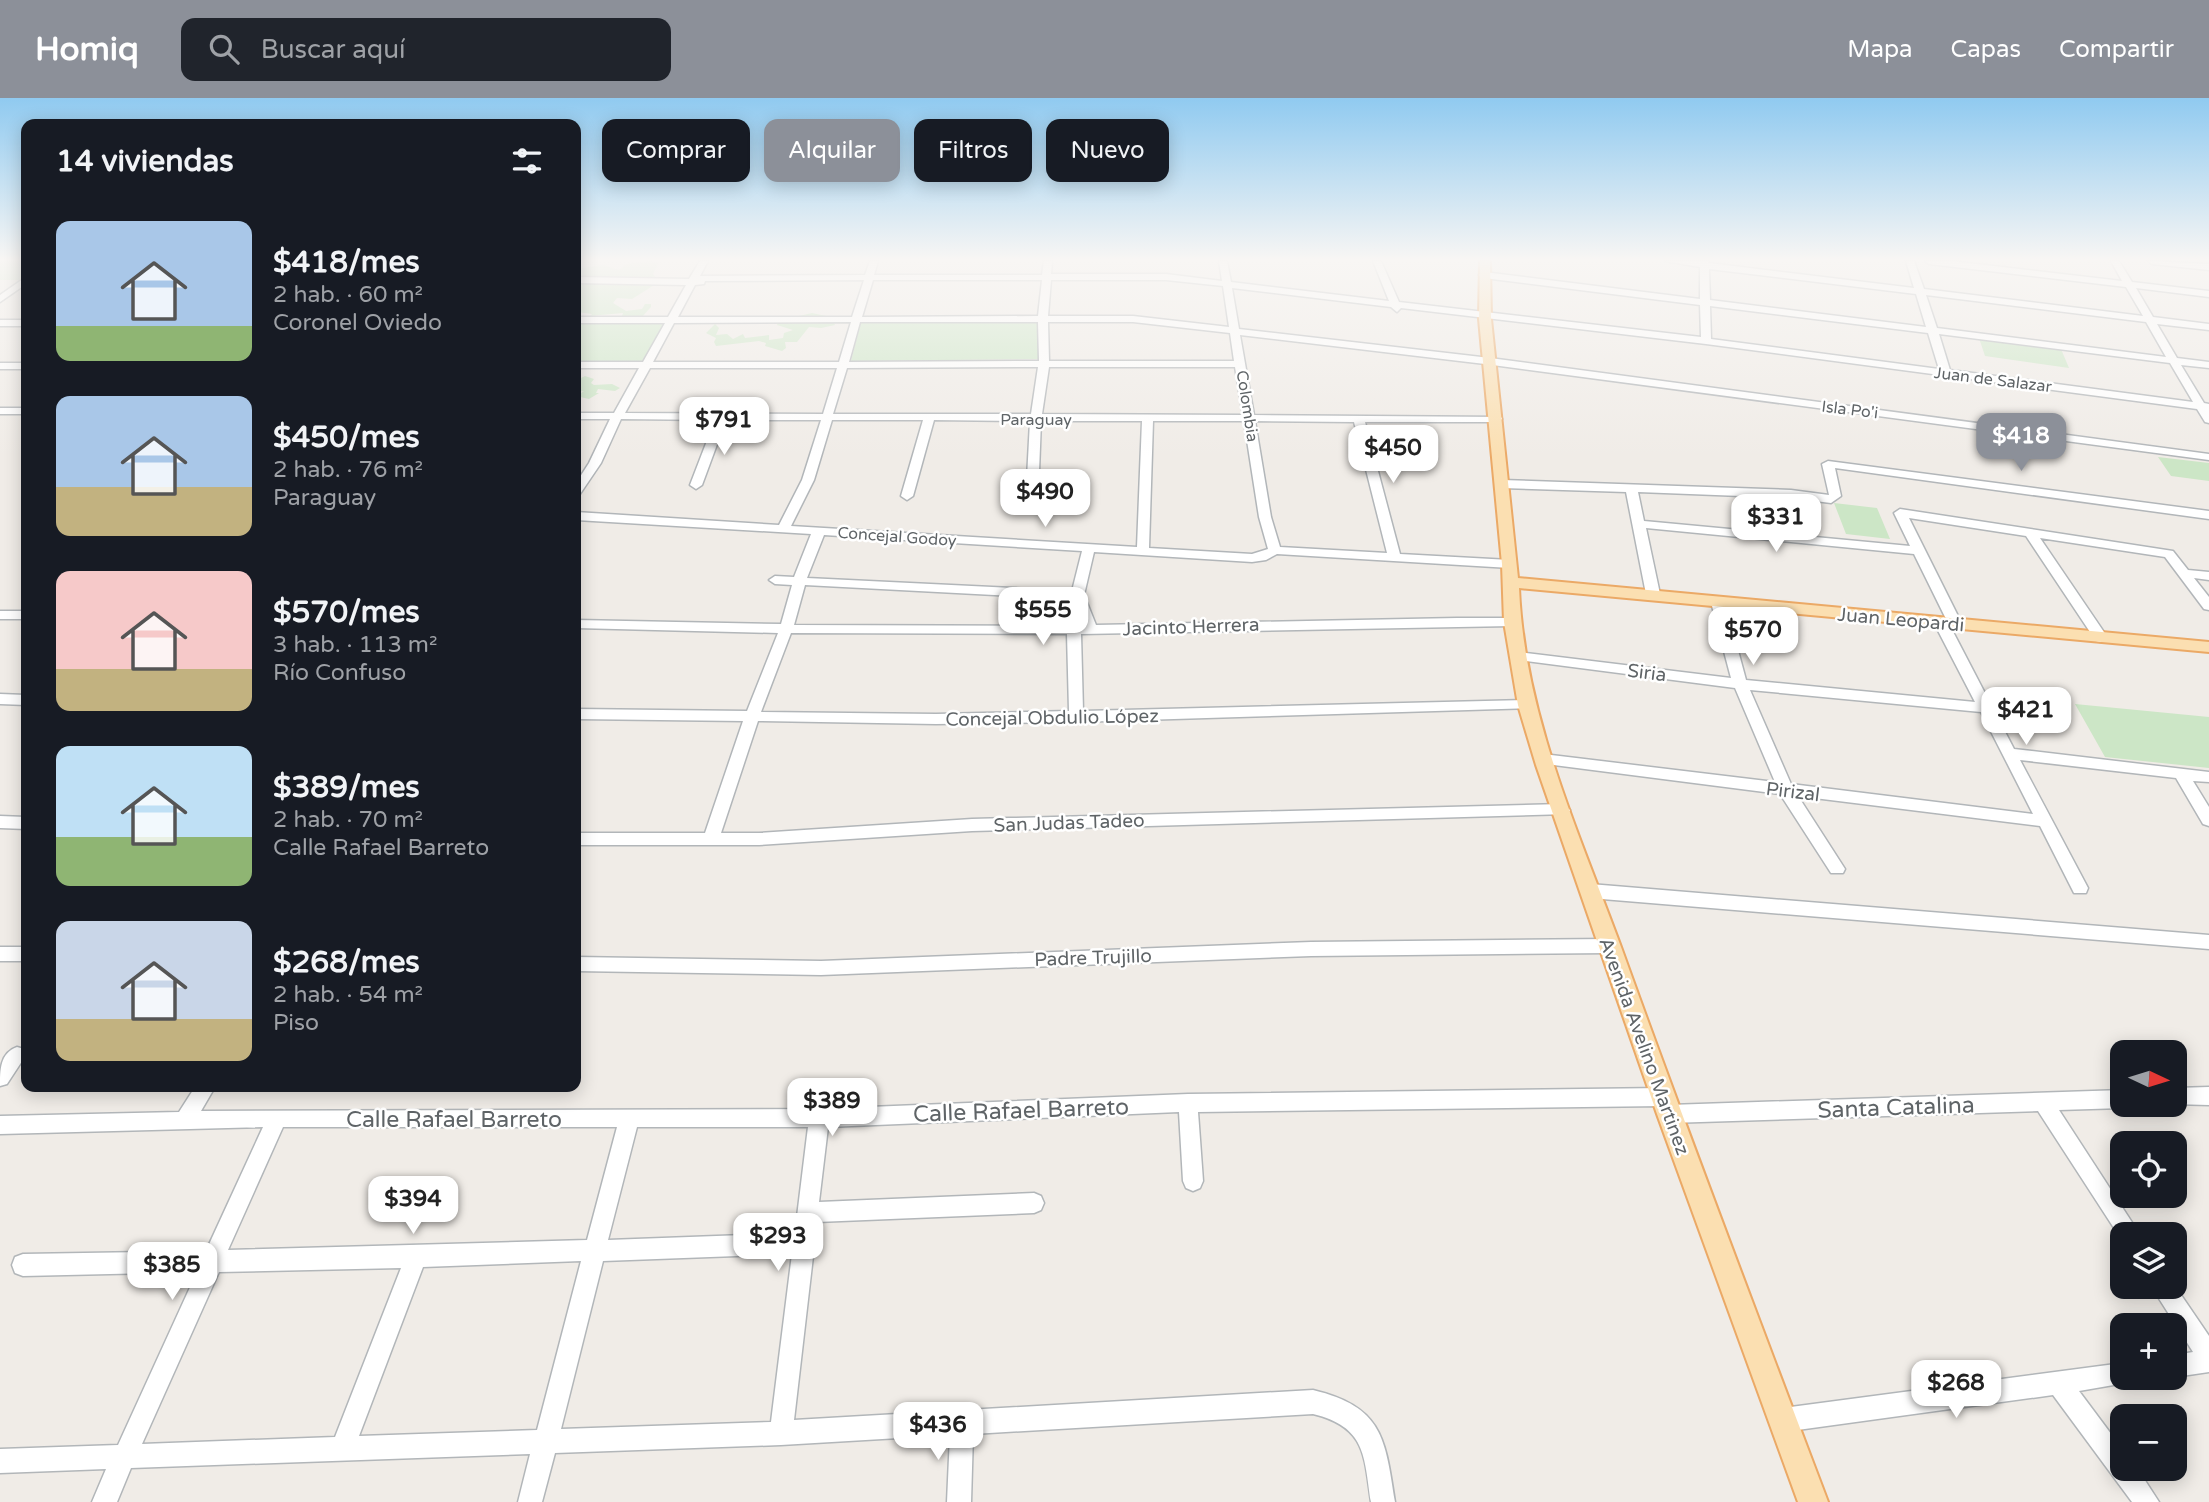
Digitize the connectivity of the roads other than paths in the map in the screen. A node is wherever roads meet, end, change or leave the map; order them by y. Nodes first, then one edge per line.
1 (668, 327) edge
2 (855, 327) edge
3 (1043, 327) edge
4 (1199, 327) edge
5 (1235, 327) edge
6 (1486, 327) edge
7 (1573, 327) edge
8 (1706, 327) edge
9 (1904, 327) edge
10 (1931, 327) edge
11 (2156, 327) edge
12 (1932, 330) junction
13 (1236, 331) junction
14 (1706, 341) junction
15 (2174, 360) junction
16 (1490, 361) junction
17 (1044, 363) junction
18 (1241, 364) junction
19 (581, 365) edge
20 (647, 365) junction
21 (843, 365) junction
22 (2209, 365) edge
23 (0, 366) edge
24 (21, 366) edge
25 (1946, 373) junction
26 (2205, 407) edge
27 (0, 411) edge
28 (21, 411) edge
29 (581, 416) edge
30 (828, 416) junction
31 (617, 417) junction
32 (722, 417) junction
33 (929, 417) junction
34 (1037, 419) junction
35 (1148, 419) junction
36 (1251, 419) junction
37 (1497, 419) junction
38 (1359, 420) junction
39 (2209, 420) edge
40 (2209, 455) edge
41 (581, 484) edge
42 (1502, 484) junction
43 (696, 485) dead end
44 (1632, 490) junction
45 (907, 496) dead end
46 (1031, 497) dead end
47 (2209, 515) edge
48 (581, 516) edge
49 (1638, 524) junction
50 (783, 529) junction
51 (819, 531) junction
52 (2030, 532) junction
53 (1089, 548) junction
54 (1275, 550) junction
55 (1918, 551) junction
56 (1143, 552) junction
57 (1395, 558) junction
58 (1510, 564) junction
59 (2183, 573) junction
60 (2209, 576) edge
61 (775, 580) dead end
62 (799, 582) junction
63 (1509, 582) junction
64 (1653, 594) junction
65 (1077, 595) junction
66 (1718, 602) junction
67 (2209, 606) edge
68 (0, 615) edge
69 (21, 615) edge
70 (1512, 622) junction
71 (1948, 623) junction
72 (581, 624) edge
73 (786, 629) junction
74 (1091, 629) junction
75 (1074, 630) junction
76 (2101, 638) junction
77 (2209, 647) edge
78 (1518, 656) junction
79 (1740, 684) junction
80 (0, 699) edge
81 (21, 700) edge
82 (1527, 705) junction
83 (1986, 708) junction
84 (581, 714) edge
85 (752, 717) junction
86 (1076, 717) junction
87 (2008, 753) junction
88 (1543, 759) junction
89 (2180, 774) junction
90 (2209, 777) edge
91 (1786, 790) junction
92 (1562, 810) junction
93 (2209, 820) edge
94 (2044, 821) junction
95 (581, 838) edge
96 (711, 840) junction
97 (1837, 869) dead end
98 (2080, 888) dead end
99 (1590, 891) junction
100 (2209, 942) edge
101 (1609, 946) junction
102 (0, 954) edge
103 (21, 954) edge
104 (581, 964) edge
105 (17, 1055) dead end
106 (0, 1078) edge
107 (202, 1092) edge
108 (2209, 1096) edge
109 (2188, 1097) edge
110 (2110, 1100) edge
111 (1188, 1102) junction
112 (2044, 1103) junction
113 (1666, 1105) junction
114 (277, 1118) junction
115 (819, 1118) junction
116 (629, 1119) junction
117 (184, 1121) junction
118 (0, 1125) edge
119 (1193, 1181) dead end
120 (1034, 1203) dead end
121 (808, 1213) junction
122 (2120, 1222) edge
123 (803, 1243) junction
124 (596, 1250) junction
125 (416, 1257) junction
126 (214, 1262) junction
127 (23, 1265) dead end
128 (2170, 1299) edge
129 (2209, 1359) edge
130 (2187, 1364) edge
131 (2110, 1376) edge
132 (2059, 1384) junction
133 (1783, 1420) junction
134 (961, 1422) junction
135 (782, 1433) junction
136 (544, 1443) junction
137 (342, 1449) junction
138 (126, 1455) junction
139 (0, 1461) edge
140 (104, 1502) edge
141 (530, 1502) edge
142 (959, 1502) edge
143 (1383, 1502) edge
144 (1813, 1502) edge
145 (2147, 1502) edge

1 - 20 street
2 - 21 street
3 - 17 street
4 - 13 street, Isla Po'i
5 - 13 street, Colombia
6 - 16 main road, Avenida Avelino Martinez
7 - 14 street, Juan de Salazar
8 - 14 street
9 - 12 street
10 - 12 street
11 - 15 street
12 - 15 street
12 - 25 street
13 - 16 street, Isla Po'i
13 - 18 street, Colombia
14 - 25 street, Juan de Salazar
15 - 22 street
15 - 26 street
16 - 37 main road, Avenida Avelino Martinez
16 - 40 street, Isla Po'i
17 - 18 street
17 - 21 street
17 - 34 street
18 - 36 street, Colombia
19 - 20 street
20 - 21 street
20 - 31 street
21 - 30 street
23 - 24 street
25 - 26 street, Juan de Salazar
26 - 39 street
27 - 28 street
29 - 31 street, Paraguay
30 - 32 street, Paraguay
30 - 33 street, Paraguay
30 - 50 street
31 - 32 street, Paraguay
31 - 41 street
32 - 43 street
33 - 34 street, Paraguay
33 - 45 street
34 - 35 street, Paraguay
34 - 46 street
35 - 36 street, Paraguay
35 - 56 street
36 - 38 street, Paraguay
36 - 54 street, Colombia
37 - 38 street, Paraguay
37 - 42 main road, Avenida Avelino Martinez
38 - 57 street
42 - 44 street
42 - 58 main road, Avenida Avelino Martinez
44 - 47 street
44 - 49 street
48 - 50 street, Concejal Godoy
49 - 55 street
49 - 64 street
50 - 51 street, Concejal Godoy
51 - 53 street, Concejal Godoy
51 - 62 street
52 - 55 street
52 - 59 street
52 - 76 street
53 - 56 street, Concejal Godoy
53 - 65 street
54 - 56 street, Concejal Godoy
54 - 57 street, Concejal Godoy
55 - 71 street
57 - 58 street, Concejal Godoy
58 - 63 main road, Avenida Avelino Martinez
59 - 60 street
59 - 67 street
61 - 62 street
62 - 65 street
62 - 73 street
63 - 64 main road, Juan Leopardi
63 - 70 main road, Avenida Avelino Martinez
64 - 66 main road, Juan Leopardi
65 - 74 street
66 - 71 main road, Juan Leopardi
66 - 79 street
68 - 69 street
70 - 74 street, Jacinto Herrera
70 - 78 main road, Avenida Avelino Martinez
71 - 76 main road, Juan Leopardi
71 - 83 street
72 - 73 street, Jacinto Herrera
73 - 75 street, Jacinto Herrera
73 - 85 street
74 - 75 street, Jacinto Herrera
75 - 86 street
76 - 77 main road, Juan Leopardi
78 - 79 street, Siria
78 - 82 main road, Avenida Avelino Martinez
79 - 83 street, Siria
79 - 91 street
80 - 81 street
82 - 86 street, Concejal Obdulio López
82 - 88 main road, Avenida Avelino Martinez
83 - 87 street
84 - 85 street, Concejal Obdulio López
85 - 86 street, Concejal Obdulio López
85 - 96 street
87 - 89 street
87 - 94 street
88 - 91 street, Pirizal
88 - 92 main road, Avenida Avelino Martinez
89 - 90 street
89 - 93 street
91 - 94 street, Pirizal
91 - 97 street
92 - 96 street, San Judas Tadeo
92 - 99 main road, Avenida Avelino Martinez
94 - 98 street
95 - 96 street, San Judas Tadeo
99 - 100 street
99 - 101 main road, Avenida Avelino Martinez
101 - 104 street, Padre Trujillo
101 - 113 main road, Avenida Avelino Martinez
102 - 103 street
105 - 106 street
107 - 117 street
108 - 109 street
110 - 112 street, Santa Catalina
111 - 113 street, Calle Rafael Barreto
111 - 115 street, Calle Rafael Barreto
111 - 119 street
112 - 113 street, Santa Catalina
112 - 122 street
113 - 133 main road, Avenida Avelino Martinez
114 - 116 street, Calle Rafael Barreto
114 - 117 street, Calle Rafael Barreto
114 - 126 street
115 - 116 street, Calle Rafael Barreto
115 - 121 street
116 - 124 street
117 - 118 street, Calle Rafael Barreto
120 - 121 street
121 - 123 street
123 - 124 street
123 - 135 street
124 - 125 street
124 - 136 street
125 - 126 street
125 - 137 street
126 - 127 street
126 - 138 street
128 - 129 street
129 - 130 street
131 - 132 street
132 - 133 street
132 - 145 street
133 - 144 main road, Avenida Avelino Martinez
134 - 135 street
134 - 142 street
134 - 143 street
135 - 136 street
136 - 137 street
136 - 141 street
137 - 138 street
138 - 139 street
138 - 140 street

